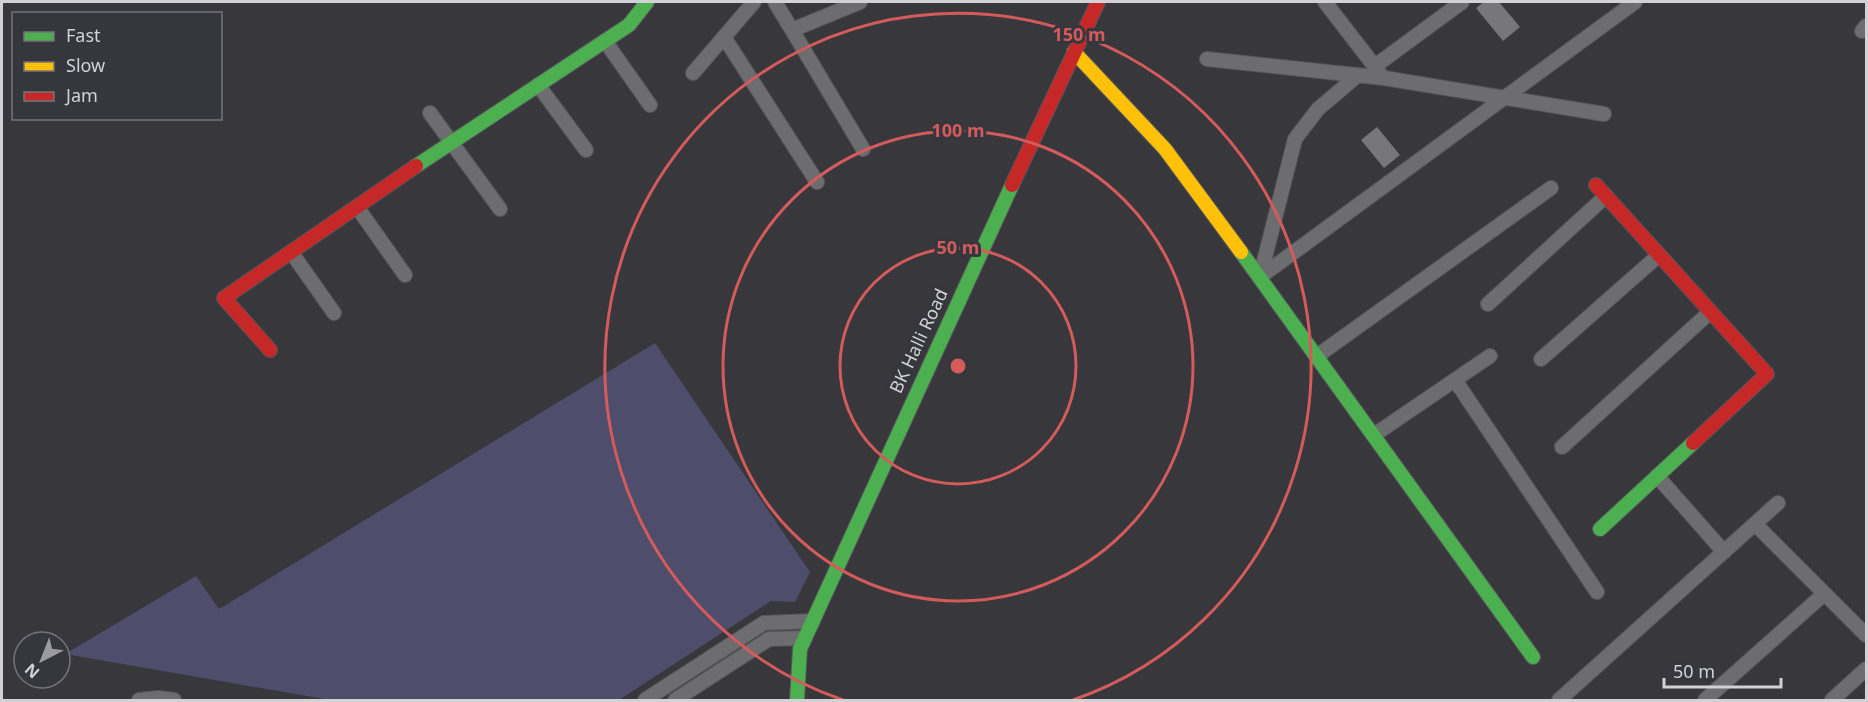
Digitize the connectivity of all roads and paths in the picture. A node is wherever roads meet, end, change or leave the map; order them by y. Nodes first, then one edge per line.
1 (647, 2) edge
2 (754, 2) edge
3 (775, 2) edge
4 (860, 2) edge
5 (1325, 2) edge
6 (1462, 2) edge
7 (1635, 2) edge
8 (1097, 3) edge
9 (792, 30) junction
10 (724, 37) junction
11 (606, 41) junction
12 (1074, 52) junction
13 (1207, 59) dead end
14 (1375, 66) junction
15 (693, 73) dead end
16 (1357, 76) junction
17 (1384, 78) junction
18 (538, 85) junction
19 (1503, 98) junction
20 (651, 105) dead end
21 (430, 113) dead end
22 (1604, 114) dead end
23 (450, 143) junction
24 (863, 149) dead end
25 (586, 150) dead end
26 (817, 182) dead end
27 (1596, 185) dead end
28 (1551, 188) dead end
29 (1606, 196) junction
30 (357, 207) junction
31 (500, 209) dead end
32 (291, 252) junction
33 (1659, 255) junction
34 (405, 275) dead end
35 (1260, 277) junction
36 (1488, 304) dead end
37 (1710, 312) junction
38 (334, 313) dead end
39 (270, 350) dead end
40 (1317, 356) junction
41 (1490, 356) dead end
42 (1541, 359) dead end
43 (1455, 380) junction
44 (1374, 435) junction
45 (1562, 447) dead end
46 (1658, 476) junction
47 (1778, 503) dead end
48 (1755, 524) junction
49 (1600, 529) dead end
50 (1724, 552) junction
51 (1597, 592) dead end
52 (1824, 594) junction
53 (813, 621) junction
54 (1866, 635) edge
55 (805, 638) junction
56 (1533, 657) dead end
57 (1866, 669) edge
58 (139, 700) edge
59 (174, 700) edge
60 (645, 700) edge
61 (675, 700) edge
62 (797, 700) edge
63 (1559, 700) edge
64 (1705, 700) edge
65 (1832, 700) edge

1 - 11 street
2 - 10 street
3 - 9 street
4 - 9 street
5 - 14 street
6 - 14 street
7 - 19 street
8 - 12 street, BK Halli Road
9 - 24 street
10 - 15 street
10 - 26 street
11 - 18 street
11 - 20 street
12 - 35 street
12 - 53 street, BK Halli Road
13 - 16 street
14 - 17 street
16 - 17 street
16 - 35 street
17 - 19 street
18 - 23 street
18 - 25 street
19 - 22 street
19 - 35 street
21 - 23 street
23 - 30 street
23 - 31 street
27 - 29 street
28 - 40 street
29 - 33 street
29 - 36 street
30 - 32 street
30 - 34 street
32 - 38 street
32 - 39 street
33 - 37 street
33 - 42 street
35 - 40 street
37 - 45 street
37 - 46 street
40 - 44 street
41 - 43 street
43 - 44 street
43 - 51 street
44 - 56 street
46 - 49 street
46 - 50 street
47 - 48 street
48 - 50 street
48 - 52 street
50 - 63 street
52 - 54 street
52 - 64 street
53 - 55 street, BK Halli Road
53 - 60 street
55 - 61 street
55 - 62 street, BK Halli Road
57 - 65 street
58 - 59 street

